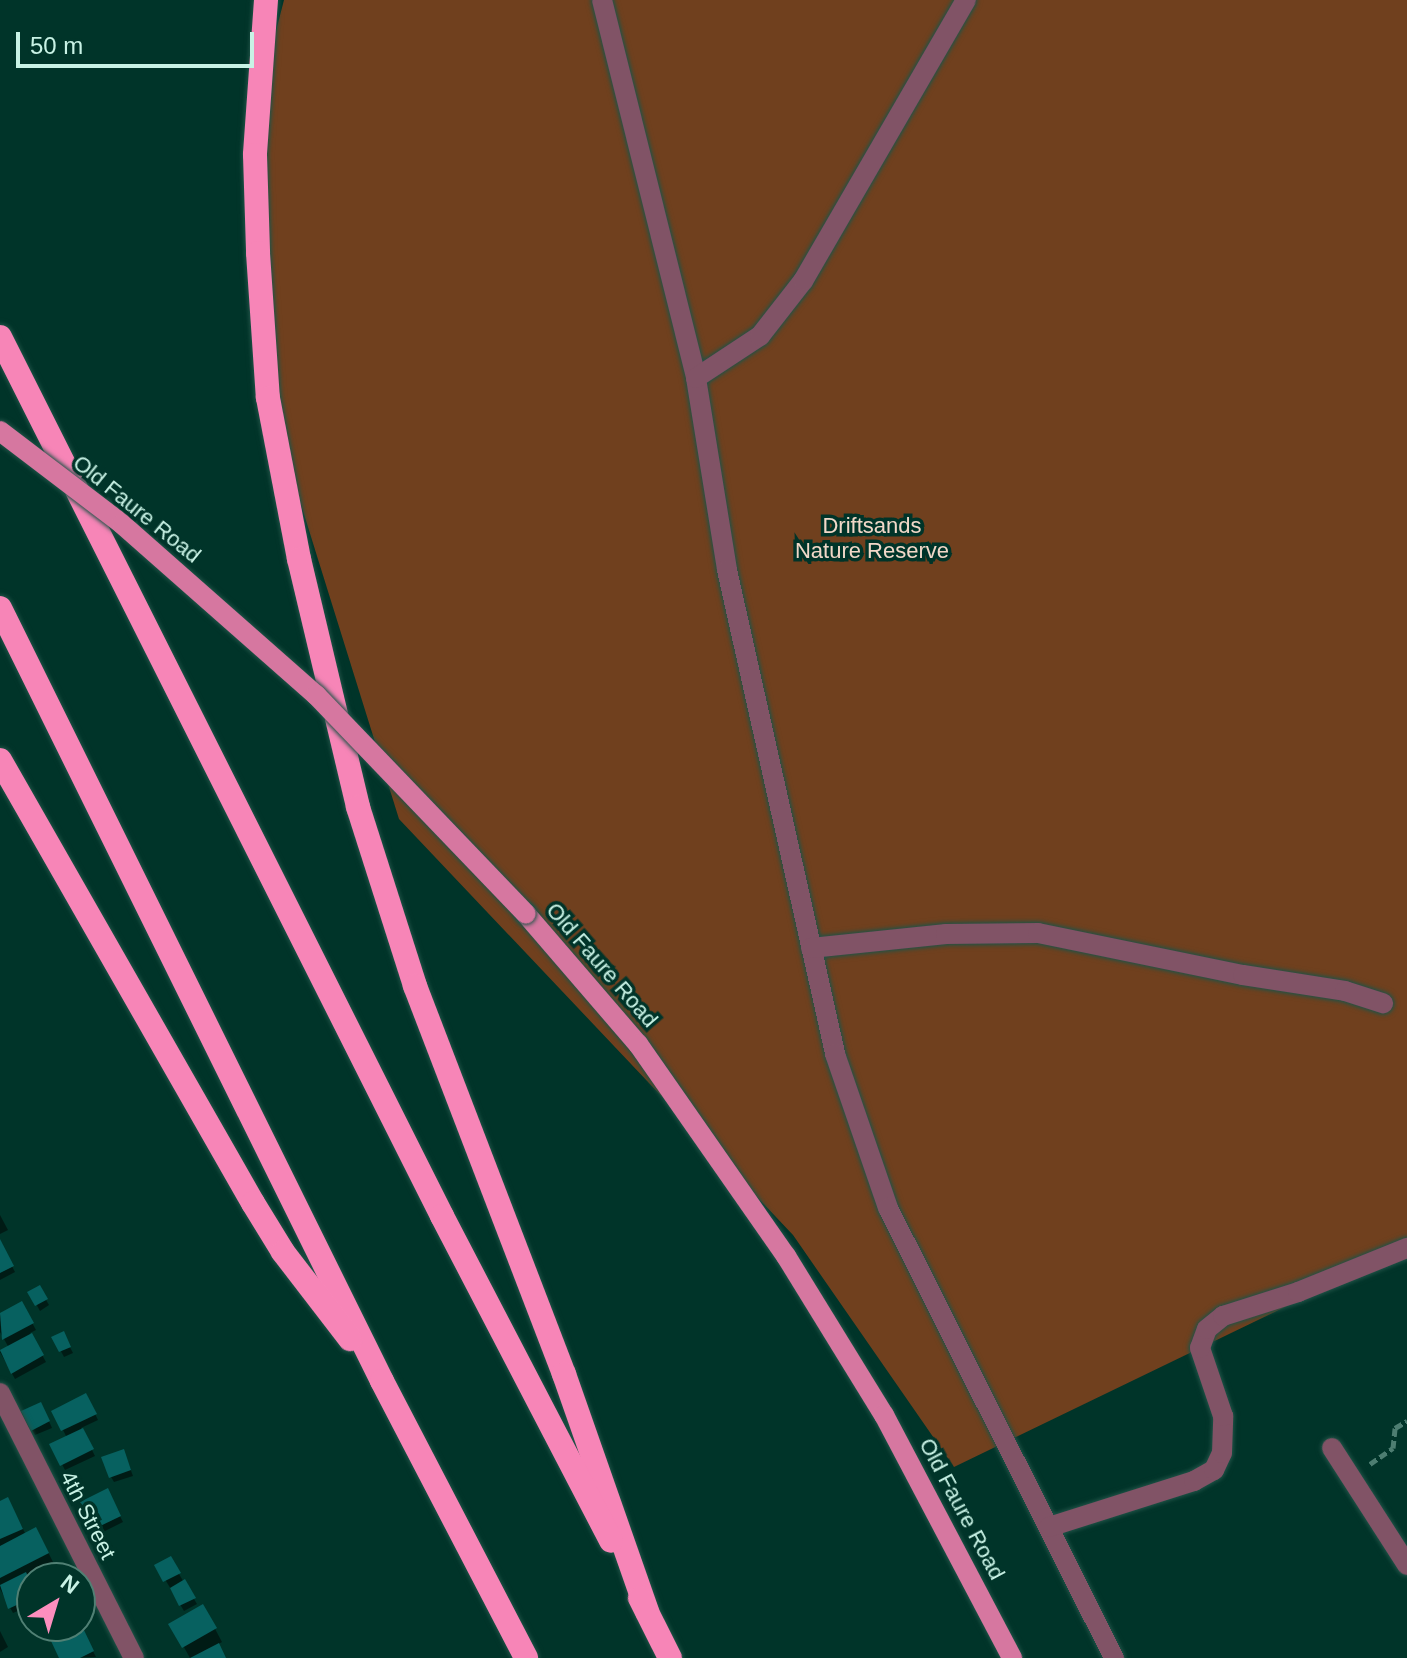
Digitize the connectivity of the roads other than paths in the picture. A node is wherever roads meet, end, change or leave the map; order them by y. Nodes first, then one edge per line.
1 (266, 0) edge
2 (602, 0) edge
3 (966, 0) edge
4 (0, 337) edge
5 (696, 378) junction
6 (0, 431) edge
7 (0, 608) edge
8 (0, 760) edge
9 (811, 948) junction
10 (1383, 1003) dead end
11 (1407, 1248) edge
12 (382, 1381) junction
13 (0, 1393) edge
14 (1332, 1448) dead end
15 (1049, 1527) junction
16 (1407, 1565) edge
17 (647, 1611) junction
18 (134, 1658) edge
19 (526, 1658) edge
20 (670, 1658) edge
21 (1012, 1658) edge
22 (1114, 1658) edge

1 - 17 highway
2 - 5 street
3 - 5 street
4 - 17 highway
5 - 9 street
6 - 21 main road, Old Faure Road, bridge
7 - 12 highway
8 - 12 highway
9 - 10 street
9 - 15 street
11 - 15 street
12 - 19 highway
13 - 18 street, 4th Street
14 - 16 street
15 - 22 street
17 - 20 highway

